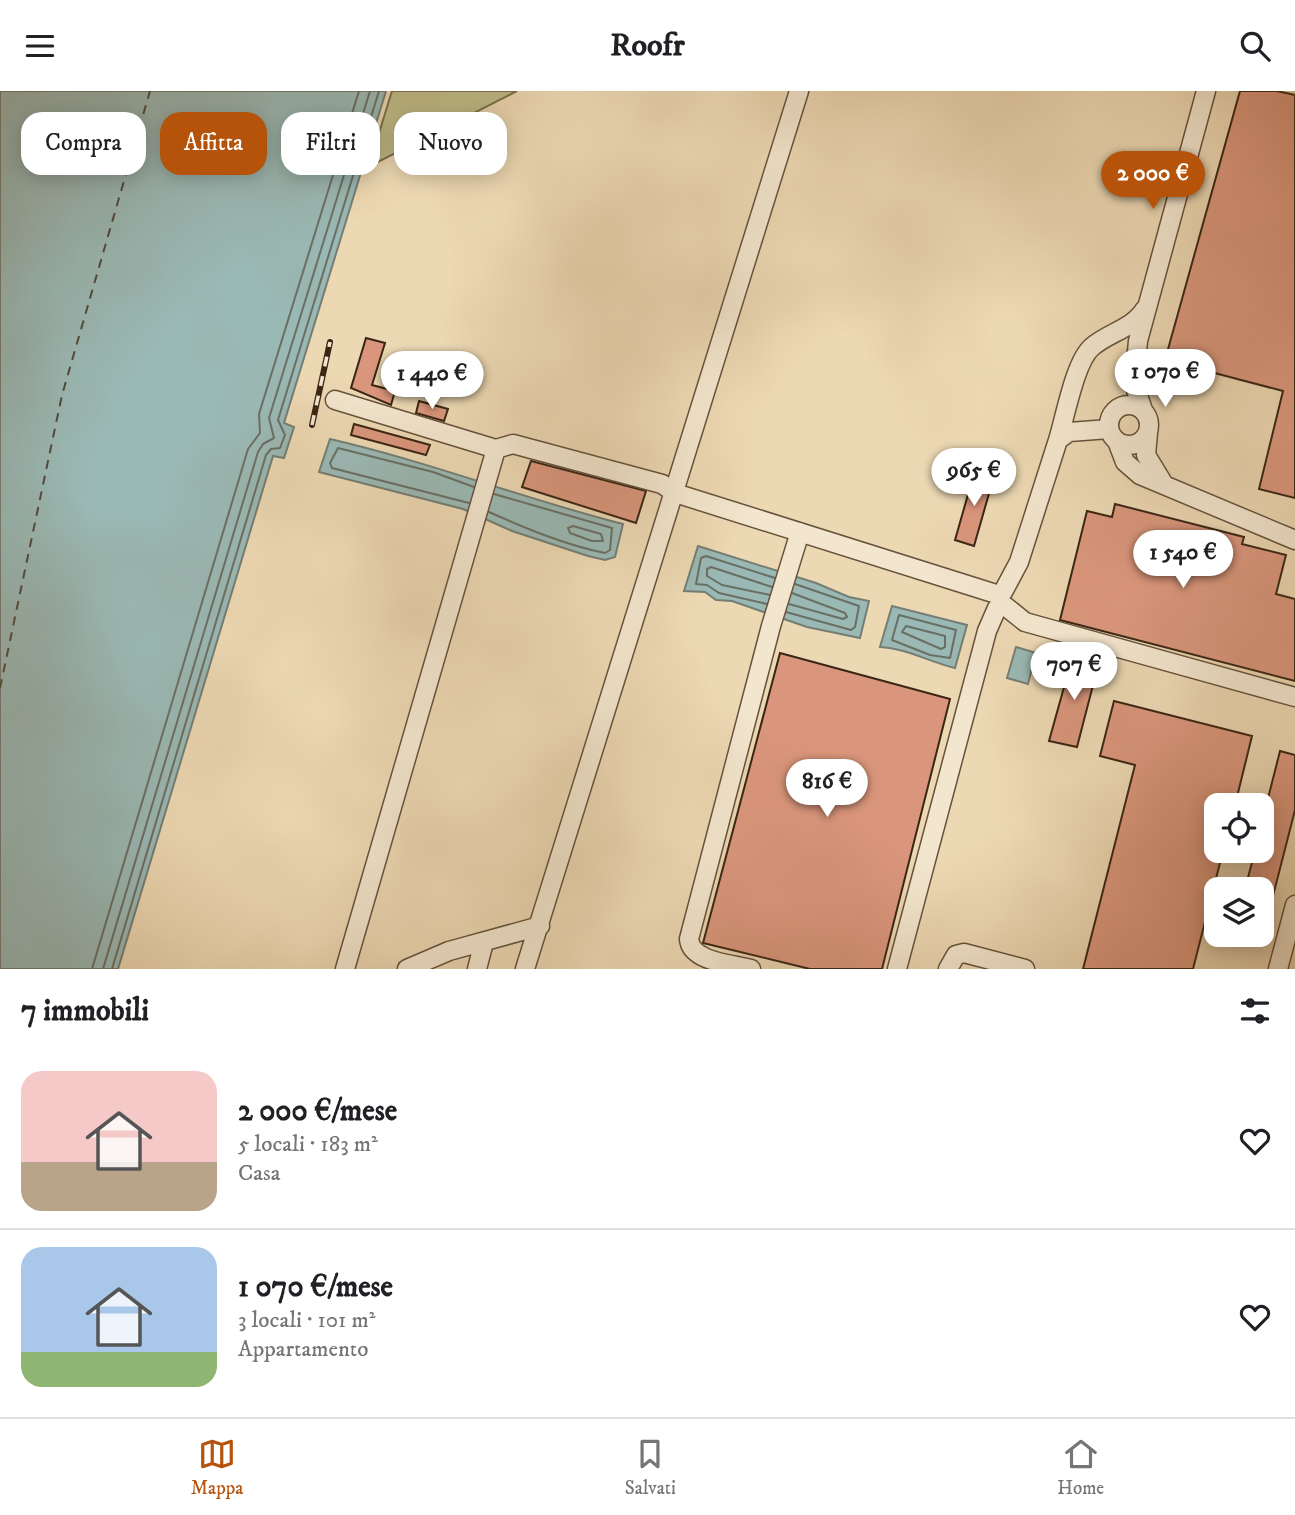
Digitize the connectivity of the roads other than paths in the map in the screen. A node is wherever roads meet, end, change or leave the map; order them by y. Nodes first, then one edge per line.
1 (799, 91) edge
2 (1206, 91) edge
3 (1150, 296) junction
4 (1138, 341) junction
5 (335, 400) dead end
6 (1143, 410) junction
7 (1113, 428) junction
8 (1148, 433) junction
9 (1058, 440) junction
10 (496, 449) junction
11 (1163, 483) junction
12 (675, 493) junction
13 (800, 532) junction
14 (1295, 540) edge
15 (1000, 599) junction
16 (1295, 697) edge
17 (1295, 905) edge
18 (540, 926) junction
19 (484, 942) junction
20 (345, 969) edge
21 (407, 969) edge
22 (477, 969) edge
23 (526, 969) edge
24 (751, 969) edge
25 (897, 969) edge
26 (948, 969) edge
27 (1025, 969) edge
28 (1278, 969) edge

1 - 12 street
2 - 3 street
3 - 4 street
3 - 9 street
4 - 6 street
4 - 7 street
5 - 10 street
6 - 7 street
6 - 8 street
7 - 8 street
7 - 9 street
7 - 11 street
8 - 11 street
9 - 15 street
10 - 12 street
10 - 20 street
11 - 14 street
12 - 13 street
12 - 18 street
13 - 15 street
13 - 24 street
15 - 16 street
15 - 25 street
17 - 28 street
18 - 19 street
18 - 23 street
19 - 21 street
19 - 22 street
26 - 27 street

